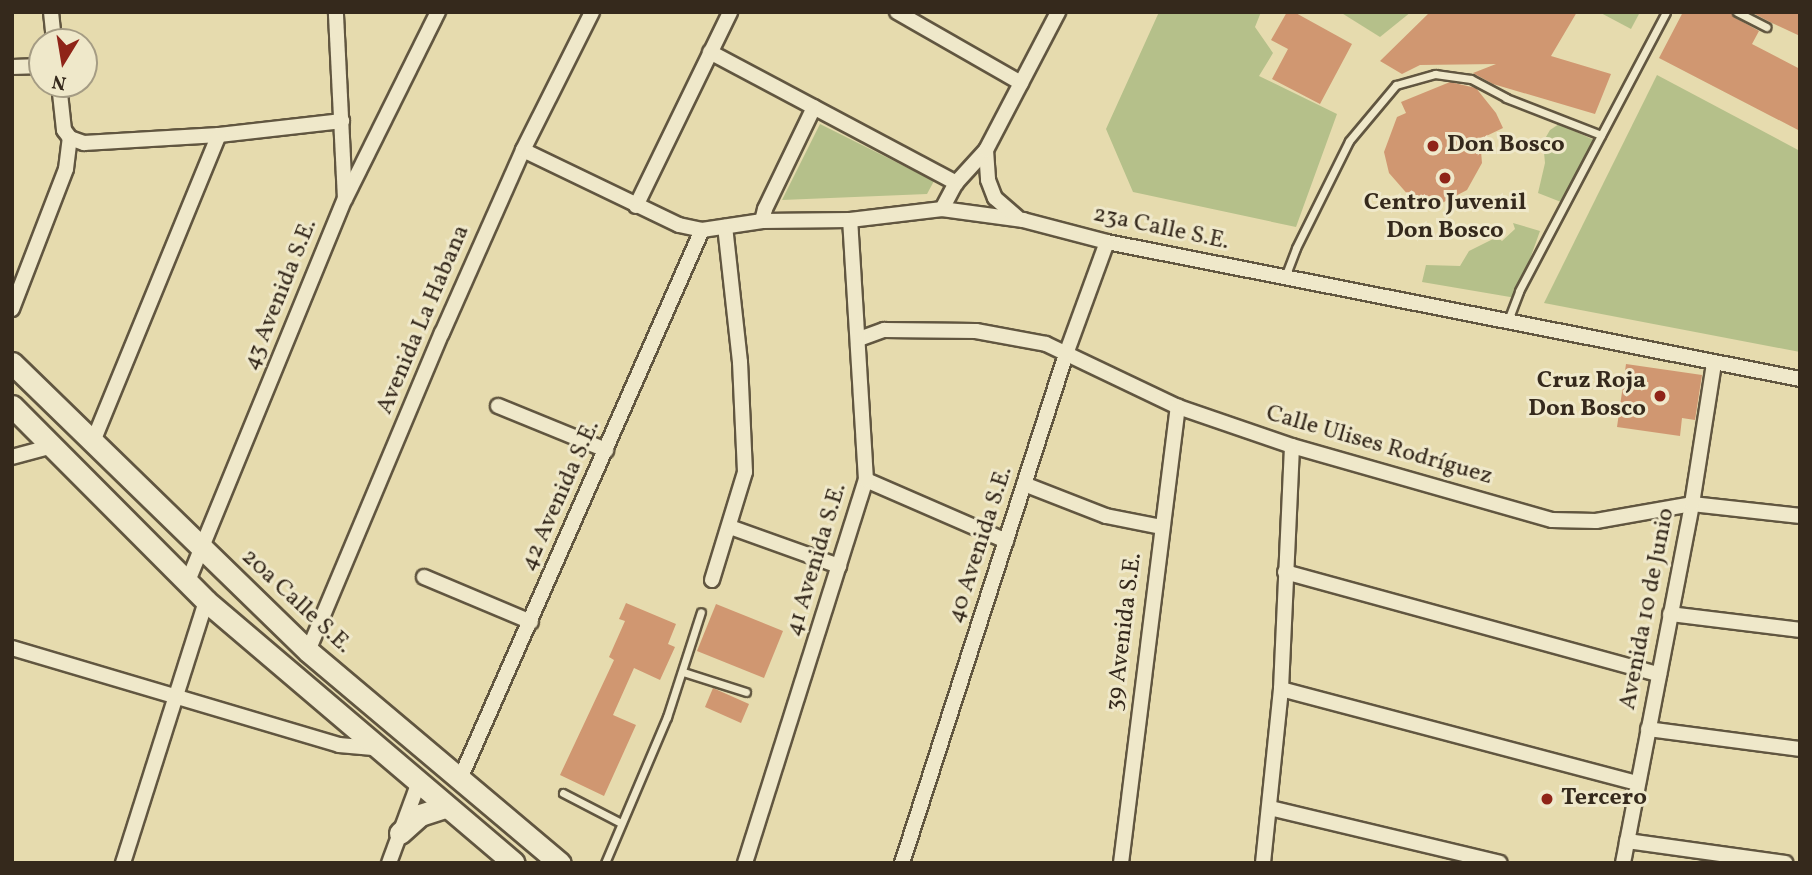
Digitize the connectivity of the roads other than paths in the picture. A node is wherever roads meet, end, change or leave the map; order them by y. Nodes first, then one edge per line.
1 (336, 12) edge
2 (438, 12) edge
3 (592, 12) edge
4 (730, 12) edge
5 (1058, 12) edge
6 (1666, 12) edge
7 (1737, 12) edge
8 (900, 13) edge
9 (1766, 27) dead end
10 (710, 52) junction
11 (1021, 83) junction
12 (61, 98) edge
13 (814, 107) junction
14 (342, 121) junction
15 (219, 135) junction
16 (1601, 135) junction
17 (70, 138) junction
18 (523, 150) junction
19 (986, 150) junction
20 (956, 183) junction
21 (345, 199) junction
22 (636, 206) junction
23 (943, 209) junction
24 (850, 220) junction
25 (1023, 220) junction
26 (762, 221) junction
27 (725, 226) junction
28 (702, 230) junction
29 (1107, 242) junction
30 (1285, 278) junction
31 (12, 309) edge
32 (1507, 323) junction
33 (859, 340) junction
34 (1066, 354) junction
35 (12, 363) edge
36 (1714, 363) junction
37 (1800, 379) edge
38 (12, 406) edge
39 (498, 406) dead end
40 (1178, 407) junction
41 (92, 444) junction
42 (53, 446) junction
43 (1292, 446) junction
44 (606, 450) junction
45 (12, 457) edge
46 (866, 480) junction
47 (1024, 484) junction
48 (1692, 504) junction
49 (1800, 516) edge
50 (730, 527) junction
51 (1161, 527) junction
52 (1006, 541) junction
53 (201, 550) junction
54 (839, 566) junction
55 (1285, 572) junction
56 (424, 577) dead end
57 (712, 580) dead end
58 (188, 581) junction
59 (206, 601) junction
60 (701, 612) dead end
61 (1670, 614) junction
62 (531, 622) junction
63 (1800, 630) edge
64 (12, 648) edge
65 (308, 651) junction
66 (683, 672) junction
67 (1658, 674) junction
68 (1281, 690) junction
69 (746, 692) dead end
70 (174, 697) junction
71 (1648, 729) junction
72 (376, 748) junction
73 (1800, 750) edge
74 (460, 779) junction
75 (419, 782) junction
76 (1638, 783) junction
77 (563, 793) dead end
78 (445, 807) junction
79 (1270, 808) junction
80 (621, 823) junction
81 (400, 833) junction
82 (1627, 841) junction
83 (123, 863) edge
84 (389, 863) edge
85 (514, 863) edge
86 (560, 863) edge
87 (605, 863) edge
88 (745, 863) edge
89 (902, 863) edge
90 (1121, 863) edge
91 (1263, 863) edge
92 (1500, 863) edge
93 (1623, 863) edge
94 (1785, 863) edge

1 - 14 street, 43 Avenida S.E.
2 - 21 street
3 - 18 street, Avenida La Habana
4 - 10 street
5 - 11 street
6 - 16 lane
7 - 9 lane
8 - 11 street
10 - 13 street
10 - 22 street
11 - 19 street
12 - 17 street
13 - 20 street
13 - 26 street
14 - 15 street
14 - 21 street, 43 Avenida S.E.
15 - 17 street
15 - 41 street
16 - 30 lane
16 - 32 lane
17 - 31 street
18 - 22 street, 23a Calle S.E.
18 - 65 street, Avenida La Habana
19 - 20 street
19 - 25 street
20 - 23 street
21 - 53 street, 43 Avenida S.E.
22 - 28 street, 23a Calle S.E.
23 - 24 street, 23a Calle S.E.
23 - 25 street, 23a Calle S.E.
24 - 26 street, 23a Calle S.E.
24 - 33 street, 41 Avenida S.E.
25 - 29 street, 23a Calle S.E.
26 - 27 street, 23a Calle S.E.
27 - 28 street, 23a Calle S.E.
27 - 50 street
28 - 44 street, 42 Avenida S.E.
29 - 30 street, 23a Calle S.E.
29 - 34 street, 40 Avenida S.E.
30 - 32 street, 23a Calle S.E.
32 - 36 street, 23a Calle S.E.
33 - 34 street, Calle Ulises Rodríguez
33 - 46 street, 41 Avenida S.E.
34 - 40 street, Calle Ulises Rodríguez
34 - 47 street, 40 Avenida S.E.
35 - 41 street, 20a Calle S.E.
36 - 37 street, 23a Calle S.E.
36 - 48 street, Avenida 10 de Junio
38 - 42 street
39 - 44 street
40 - 43 street, Calle Ulises Rodríguez
40 - 51 street, 39 Avenida S.E.
41 - 53 street, 20a Calle S.E.
42 - 45 street
42 - 58 street
43 - 48 street, Calle Ulises Rodríguez
43 - 55 street
44 - 62 street, 42 Avenida S.E.
46 - 52 street
46 - 54 street, 41 Avenida S.E.
47 - 51 street
47 - 52 street, 40 Avenida S.E.
48 - 49 street, Calle Ulises Rodríguez
48 - 61 street, Avenida 10 de Junio
50 - 54 street
50 - 57 street
51 - 90 street, 39 Avenida S.E.
52 - 89 street, 40 Avenida S.E.
53 - 58 street, 43 Avenida S.E.
53 - 65 street, 20a Calle S.E.
54 - 88 street, 41 Avenida S.E.
55 - 67 street
55 - 68 street
56 - 62 street
58 - 59 street
59 - 70 street
59 - 72 street
60 - 66 lane
61 - 63 street
61 - 67 street, Avenida 10 de Junio
62 - 74 street, 42 Avenida S.E.
64 - 70 street
65 - 74 street, 20a Calle S.E.
66 - 69 lane
66 - 80 lane
67 - 71 street, Avenida 10 de Junio
68 - 76 street
68 - 79 street
70 - 72 street
70 - 83 street
71 - 73 street
71 - 76 street, Avenida 10 de Junio
72 - 75 street
74 - 86 street, 20a Calle S.E.
75 - 78 street
75 - 81 street
76 - 82 street, Avenida 10 de Junio
77 - 80 lane
78 - 81 street
78 - 85 street
79 - 91 street
79 - 92 street
80 - 87 lane
81 - 84 street
82 - 93 street, Avenida 10 de Junio
82 - 94 street

